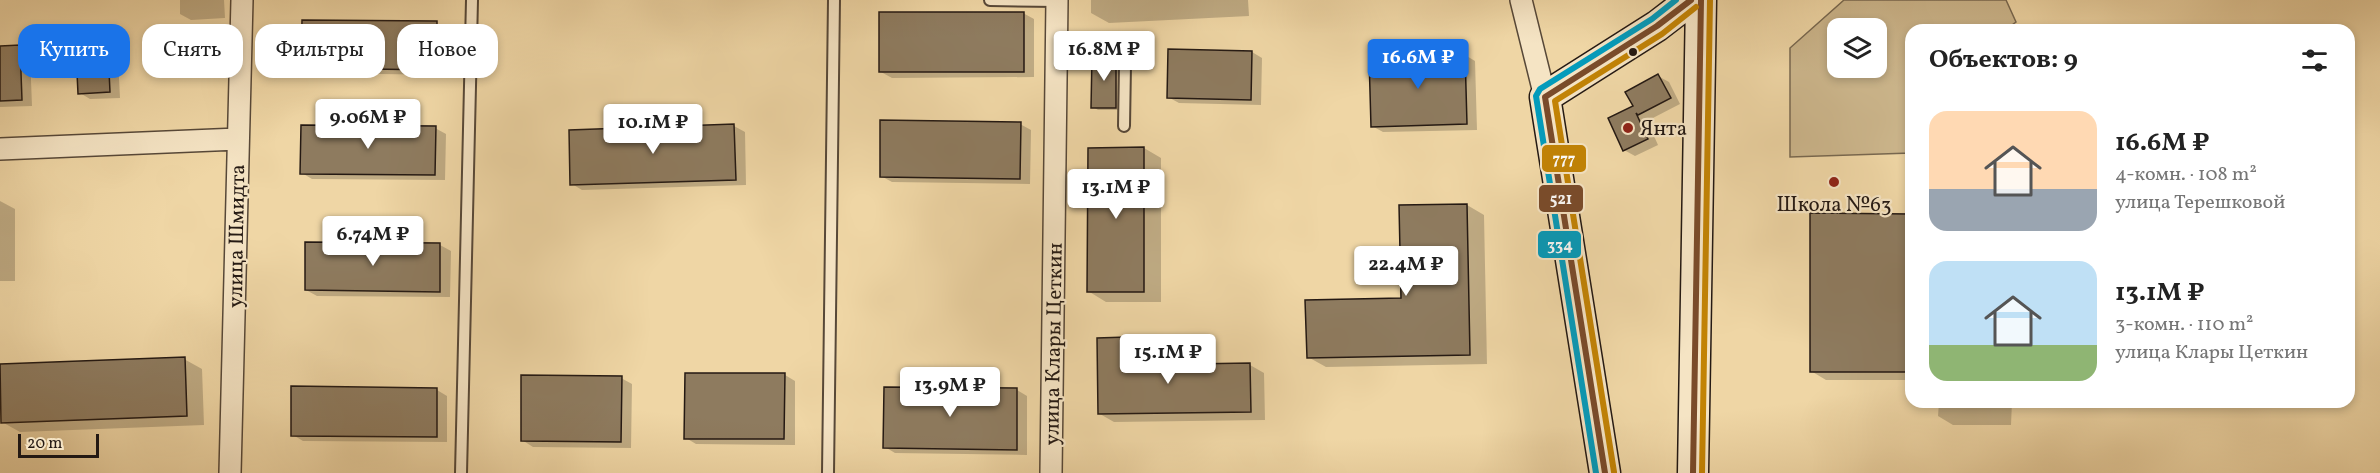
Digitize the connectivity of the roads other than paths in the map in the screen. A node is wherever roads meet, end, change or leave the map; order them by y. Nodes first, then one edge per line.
1 (242, 0) edge
2 (472, 0) edge
3 (834, 0) edge
4 (990, 0) edge
5 (1058, 0) edge
6 (1521, 0) edge
7 (1690, 0) edge
8 (1701, 0) edge
9 (1125, 65) dead end
10 (1545, 97) junction
11 (1124, 126) dead end
12 (238, 139) junction
13 (0, 149) edge
14 (230, 473) edge
15 (461, 473) edge
16 (828, 473) edge
17 (1051, 473) edge
18 (1605, 473) edge
19 (1694, 473) edge

1 - 12 street, улица Шмидта
2 - 15 lane
3 - 16 lane
4 - 5 lane
5 - 17 street, улица Клары Цеткин
6 - 10 street
7 - 10 street
8 - 19 street
9 - 11 lane
10 - 18 street
12 - 13 street
12 - 14 street, улица Шмидта

